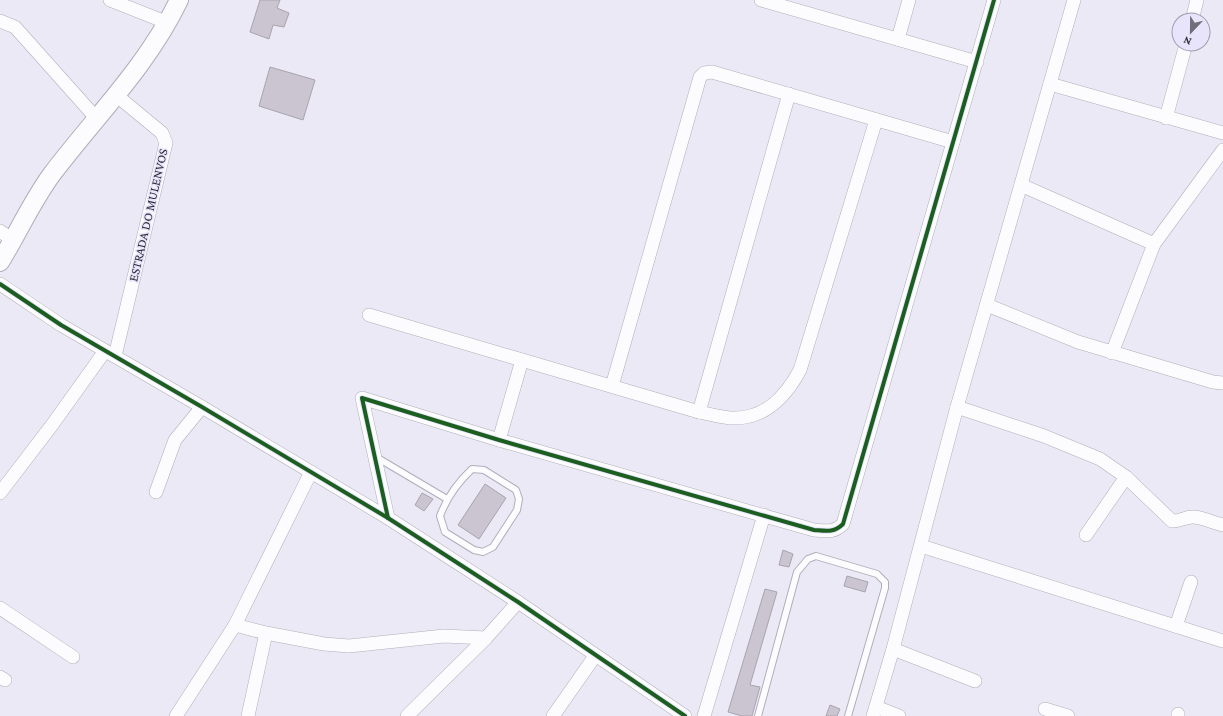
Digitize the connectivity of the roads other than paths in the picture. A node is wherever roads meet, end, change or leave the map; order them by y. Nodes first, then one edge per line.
1 (110, 0) edge
2 (179, 0) edge
3 (761, 0) edge
4 (909, 0) edge
5 (994, 0) edge
6 (1074, 0) edge
7 (1197, 0) edge
8 (1194, 12) edge
9 (0, 21) edge
10 (168, 23) junction
11 (898, 39) junction
12 (1184, 52) edge
13 (977, 62) junction
14 (1050, 84) junction
15 (789, 94) junction
16 (116, 95) junction
17 (1166, 118) junction
18 (97, 119) junction
19 (876, 120) junction
20 (1223, 133) edge
21 (953, 142) junction
22 (1223, 150) edge
23 (1021, 185) junction
24 (7, 235) edge
25 (1154, 244) junction
26 (0, 262) edge
27 (0, 284) edge
28 (987, 304) junction
29 (369, 316) dead end
30 (110, 353) junction
31 (1112, 353) junction
32 (522, 360) junction
33 (1223, 383) edge
34 (612, 386) junction
35 (202, 406) junction
36 (957, 408) junction
37 (699, 412) junction
38 (499, 440) junction
39 (375, 457) junction
40 (311, 472) junction
41 (1126, 478) junction
42 (156, 492) dead end
43 (0, 493) edge
44 (447, 499) junction
45 (764, 515) junction
46 (388, 518) junction
47 (1223, 525) edge
48 (1086, 535) dead end
49 (921, 546) junction
50 (1191, 582) dead end
51 (518, 602) junction
52 (0, 608) edge
53 (235, 625) junction
54 (1176, 626) junction
55 (266, 634) junction
56 (486, 638) junction
57 (1223, 641) edge
58 (893, 649) junction
59 (595, 656) junction
60 (73, 657) dead end
61 (975, 681) dead end
62 (1045, 709) dead end
63 (874, 712) edge
64 (176, 716) edge
65 (248, 716) edge
66 (407, 716) edge
67 (553, 716) edge
68 (685, 716) edge
69 (704, 716) edge
70 (760, 716) edge
71 (848, 716) edge
72 (899, 716) edge
73 (1068, 716) edge

1 - 10 street
2 - 10 street
3 - 11 street
4 - 11 street
5 - 13 street
6 - 14 street
7 - 8 street
9 - 18 street
10 - 16 street
11 - 13 street
12 - 17 street
13 - 21 street
14 - 17 street
14 - 23 street
15 - 19 street
15 - 34 street
15 - 37 street
16 - 18 street
16 - 30 street, ESTRADA DO MULENVOS
17 - 20 street
18 - 24 street
19 - 21 street
19 - 37 street
21 - 45 street
22 - 25 street
23 - 25 street
23 - 28 street
24 - 26 street
25 - 31 street
27 - 30 street
28 - 31 street
28 - 36 street
29 - 32 street
30 - 35 street
30 - 43 street
31 - 33 street
32 - 34 street
32 - 38 street
34 - 37 street
35 - 40 street
35 - 42 street
36 - 41 street
36 - 49 street
38 - 39 street
38 - 45 street
39 - 44 lane
39 - 46 street
40 - 46 street
40 - 53 street
41 - 47 street
41 - 48 street
44 - 44 lane
45 - 69 street
46 - 51 street
49 - 54 street
49 - 58 street
50 - 54 street
51 - 56 street
51 - 59 street
52 - 60 street
53 - 55 street
53 - 64 street
54 - 57 street
55 - 56 street
55 - 65 street
56 - 66 street
58 - 61 street
58 - 63 street
59 - 67 street
59 - 68 street
62 - 73 street
63 - 72 street
70 - 71 lane

